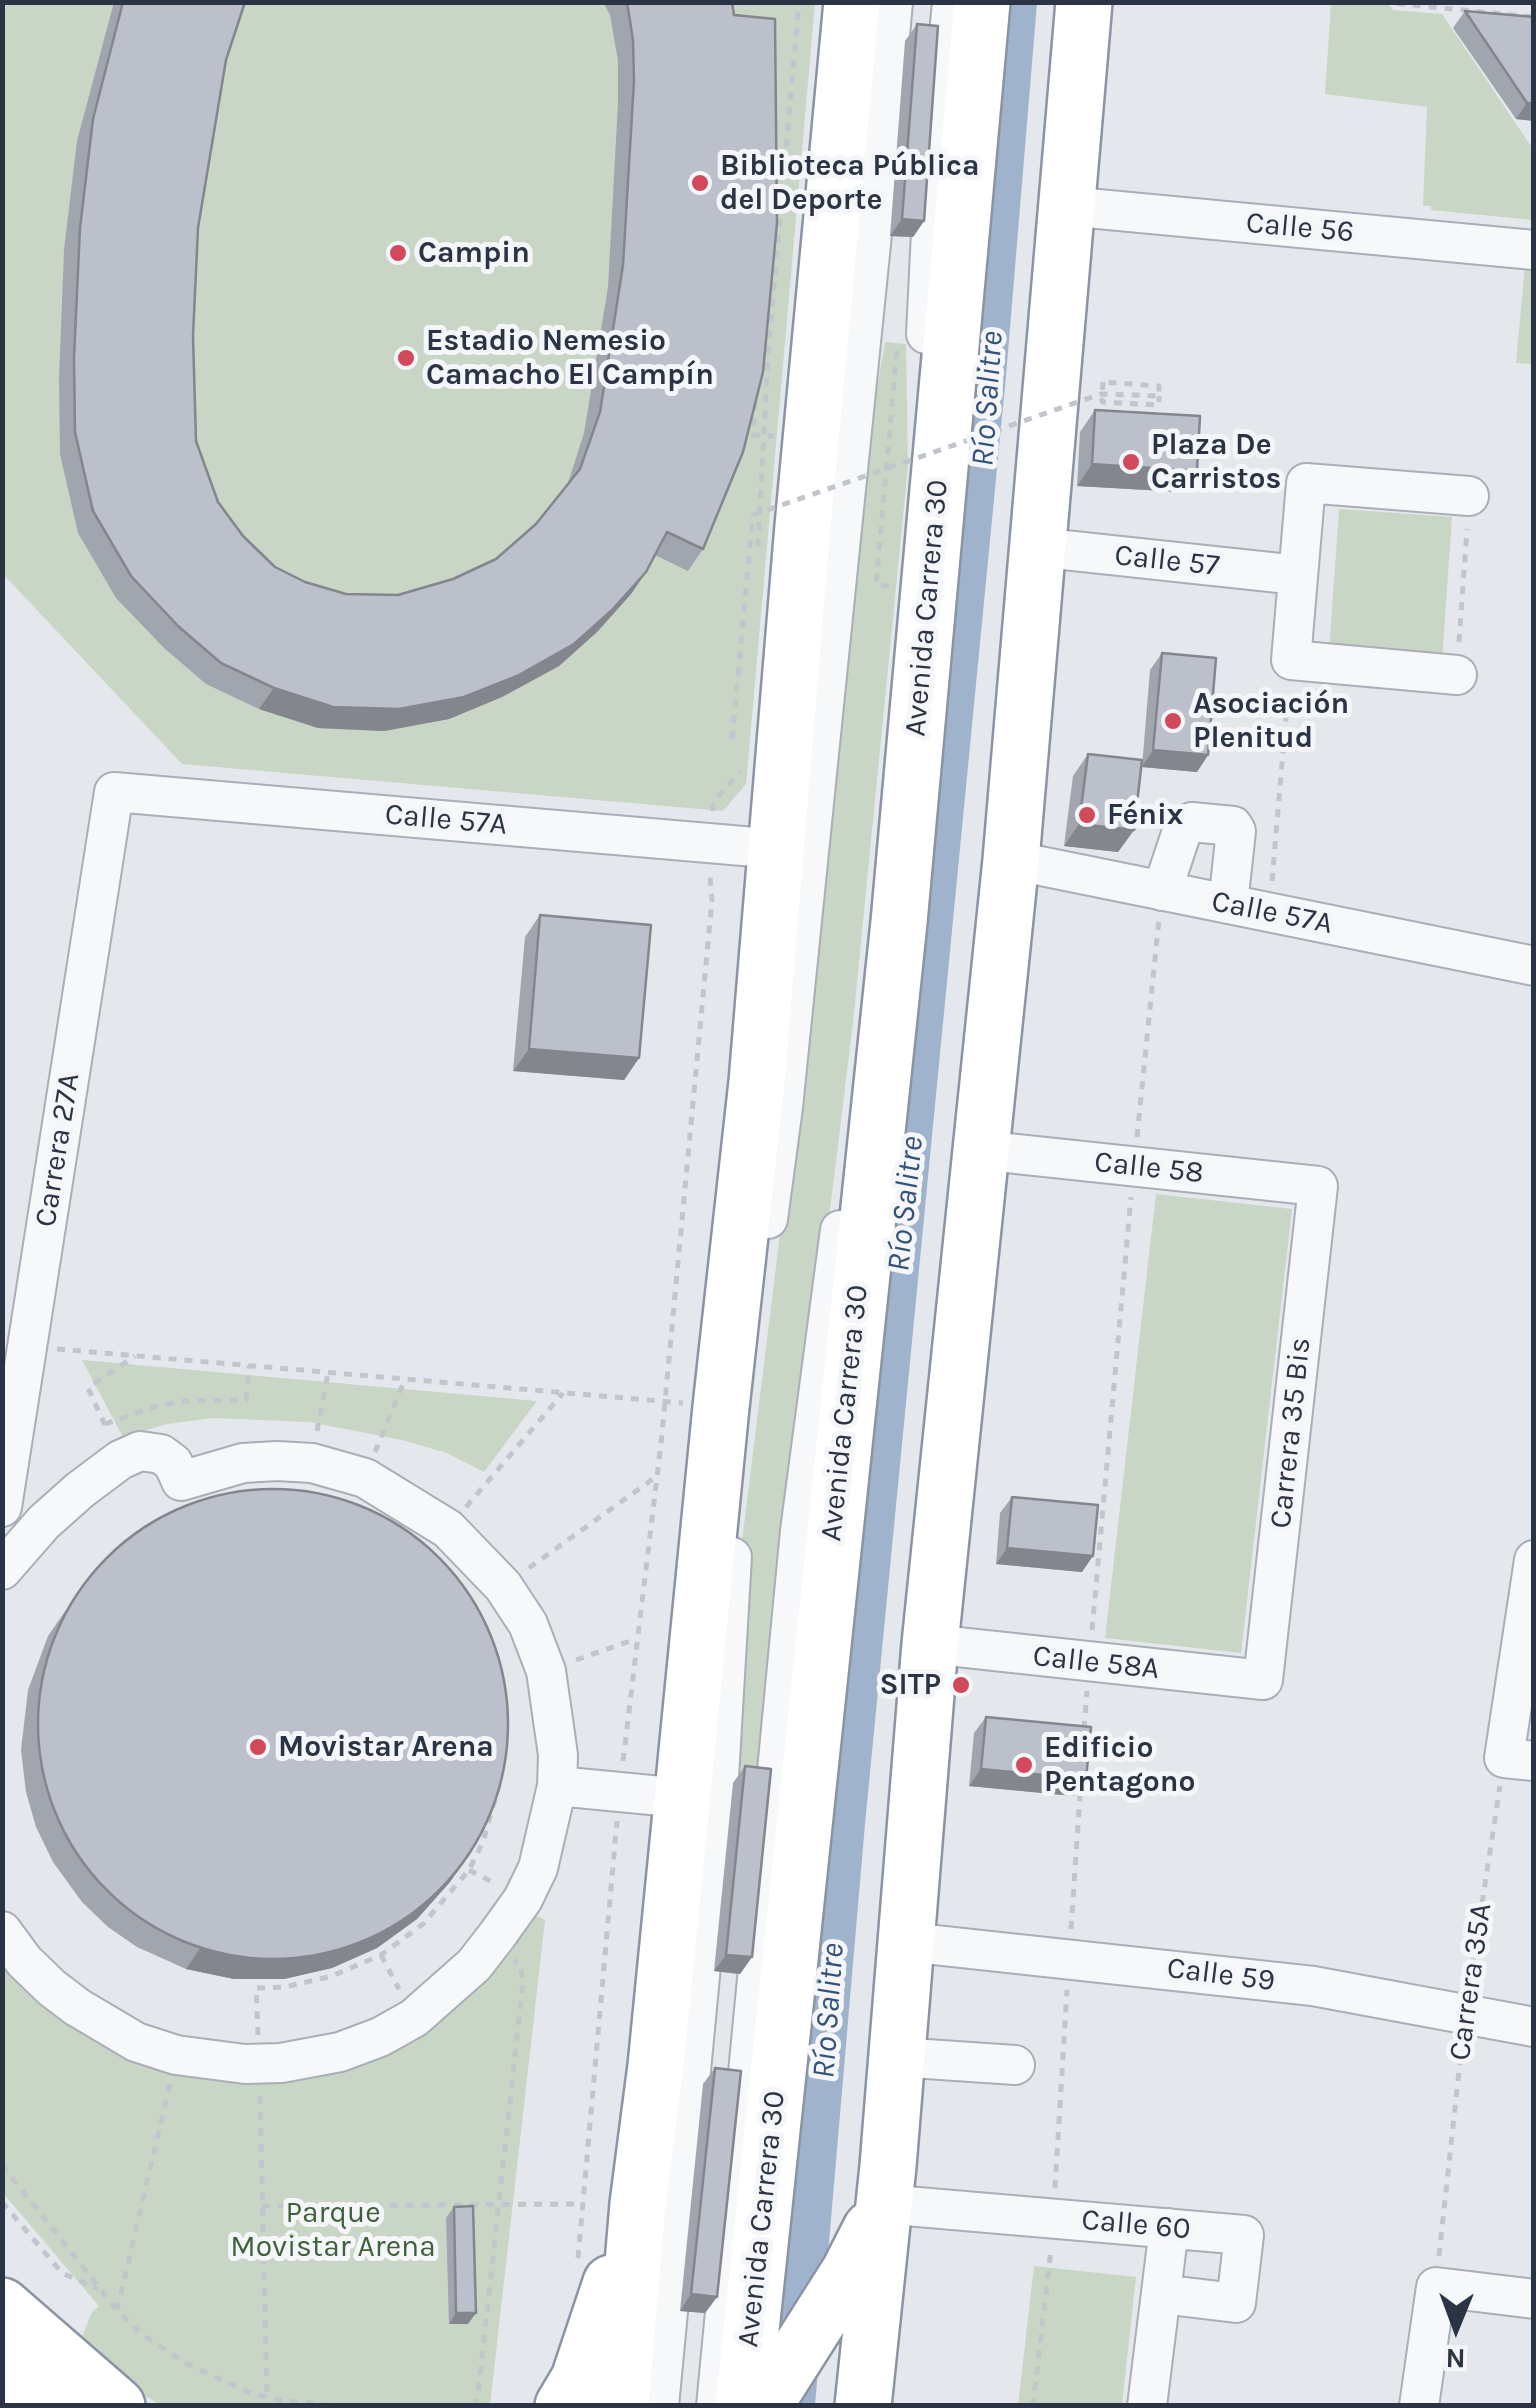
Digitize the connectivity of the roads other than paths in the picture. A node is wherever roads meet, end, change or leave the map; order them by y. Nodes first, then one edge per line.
1 (852, 2) edge
2 (892, 2) edge
3 (952, 2) edge
4 (982, 2) edge
5 (1084, 2) edge
6 (1066, 206) junction
7 (1534, 250) edge
8 (1469, 496) road end
9 (1036, 547) junction
10 (1298, 575) junction
11 (1457, 676) road end
12 (114, 792) joint
13 (778, 849) junction
14 (1010, 860) junction
15 (1162, 891) junction
16 (1228, 904) junction
17 (1534, 966) edge
18 (979, 1150) junction
19 (1318, 1186) joint
20 (2, 1507) edge
21 (1534, 1560) edge
22 (2, 1570) edge
23 (930, 1644) junction
24 (1263, 1680) joint
25 (1519, 1760) edge
26 (557, 1786) junction
27 (682, 1798) junction
28 (2, 1932) edge
29 (906, 1942) junction
30 (1534, 2028) edge
31 (897, 2056) junction
32 (1014, 2066) dead end
33 (638, 2204) junction
34 (883, 2204) junction
35 (1168, 2228) junction
36 (1161, 2294) junction
37 (1534, 2299) edge
38 (2, 2306) edge
39 (2, 2340) edge
40 (2, 2383) edge
41 (20, 2406) edge
42 (54, 2406) edge
43 (118, 2406) edge
44 (563, 2406) edge
45 (622, 2406) edge
46 (659, 2406) edge
47 (716, 2406) edge
48 (742, 2406) edge
49 (764, 2406) edge
50 (863, 2406) edge
51 (1147, 2406) edge
52 (1420, 2406) edge

1 - 13 highway
2 - 46 street
3 - 47 street
4 - 48 highway, Avenida Carrera 30
5 - 6 highway
6 - 7 street, Calle 56
6 - 9 highway
8 - 10 street
9 - 10 street, Calle 57
9 - 14 highway
10 - 11 street
12 - 13 street, Calle 57A
12 - 20 street, Carrera 27A
13 - 27 highway
14 - 15 street, Calle 57A
14 - 18 highway
15 - 16 street, Calle 57A
15 - 16 street
16 - 17 street, Calle 57A
18 - 19 street, Calle 58
18 - 23 highway
19 - 24 street, Carrera 35 Bis
21 - 25 street
22 - 26 street
23 - 24 street, Calle 58A
23 - 29 highway
26 - 27 street
26 - 28 street
27 - 33 highway
29 - 30 street, Calle 59
29 - 31 highway
31 - 32 street
31 - 34 highway
33 - 44 highway
33 - 45 highway
34 - 35 street, Calle 60
34 - 49 highway
34 - 50 highway
35 - 36 street
35 - 36 street, Calle 60
36 - 51 street
37 - 52 street
38 - 43 highway
39 - 42 main road
40 - 41 highway

